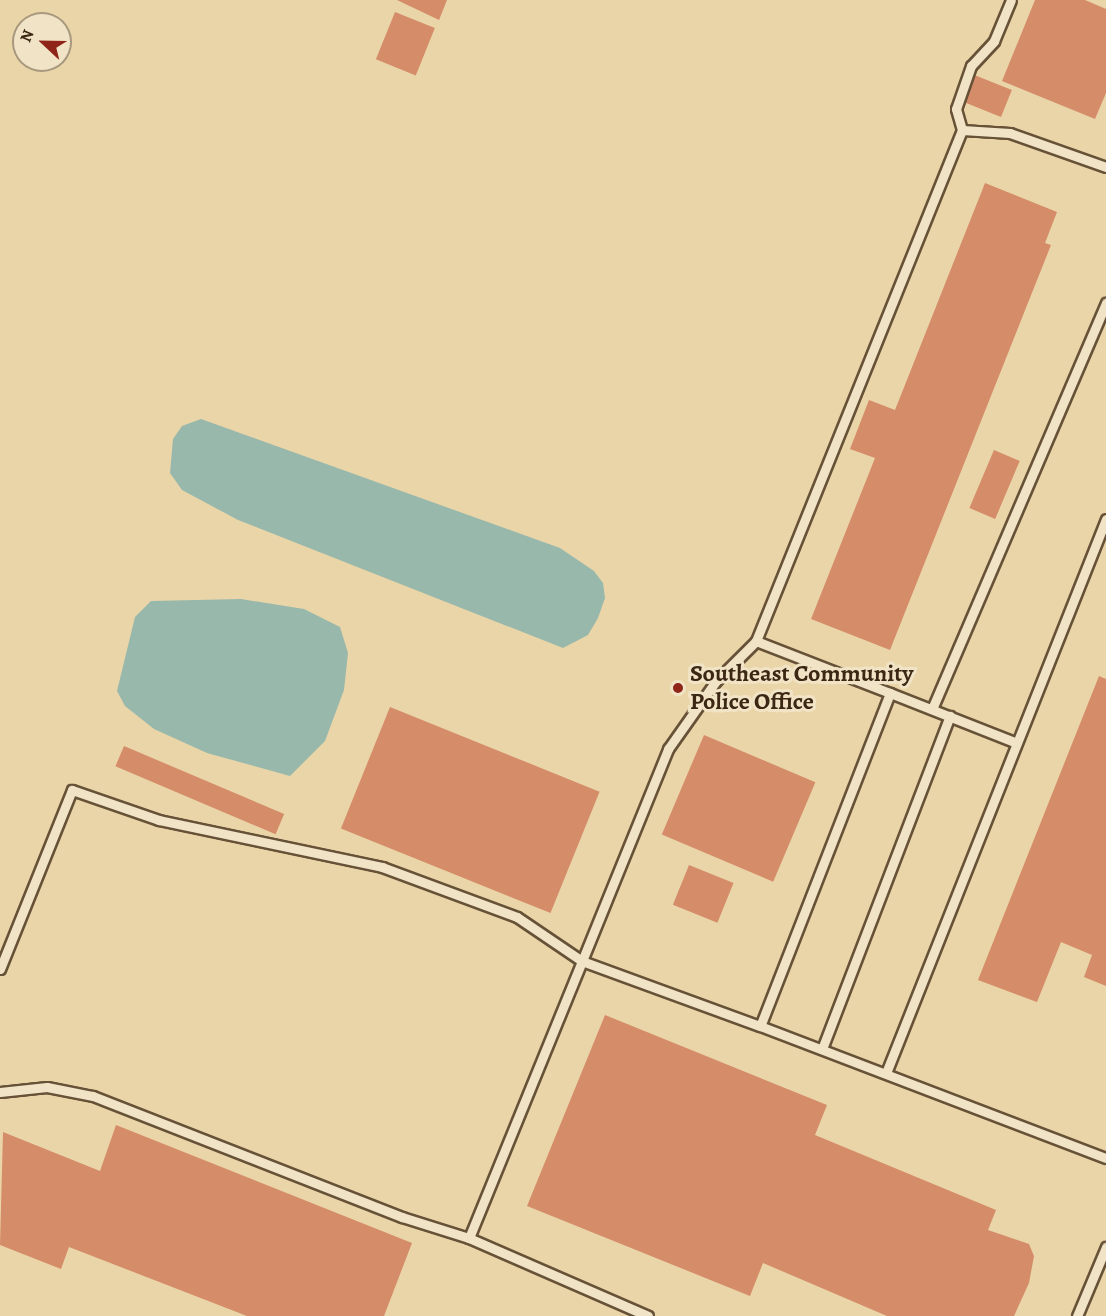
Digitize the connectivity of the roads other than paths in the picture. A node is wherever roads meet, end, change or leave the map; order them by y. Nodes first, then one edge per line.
1 (1011, 0) edge
2 (962, 130) junction
3 (1106, 167) edge
4 (1106, 303) edge
5 (1106, 519) edge
6 (756, 642) junction
7 (890, 693) junction
8 (932, 709) junction
9 (950, 716) junction
10 (1017, 743) junction
11 (582, 961) junction
12 (0, 969) edge
13 (760, 1026) junction
14 (822, 1049) junction
15 (886, 1073) junction
16 (0, 1092) edge
17 (1106, 1158) edge
18 (469, 1238) junction
19 (1106, 1247) edge
20 (648, 1316) edge
21 (1077, 1316) edge

1 - 2 lane
2 - 3 lane
2 - 6 lane
4 - 8 lane
5 - 10 lane
6 - 7 lane
6 - 11 lane
7 - 8 lane
7 - 13 lane
8 - 9 lane
9 - 10 lane
9 - 14 lane
10 - 15 lane
11 - 12 lane
11 - 13 lane
11 - 18 lane
13 - 14 lane
14 - 15 lane
15 - 17 lane
16 - 18 lane
18 - 20 lane
19 - 21 lane

